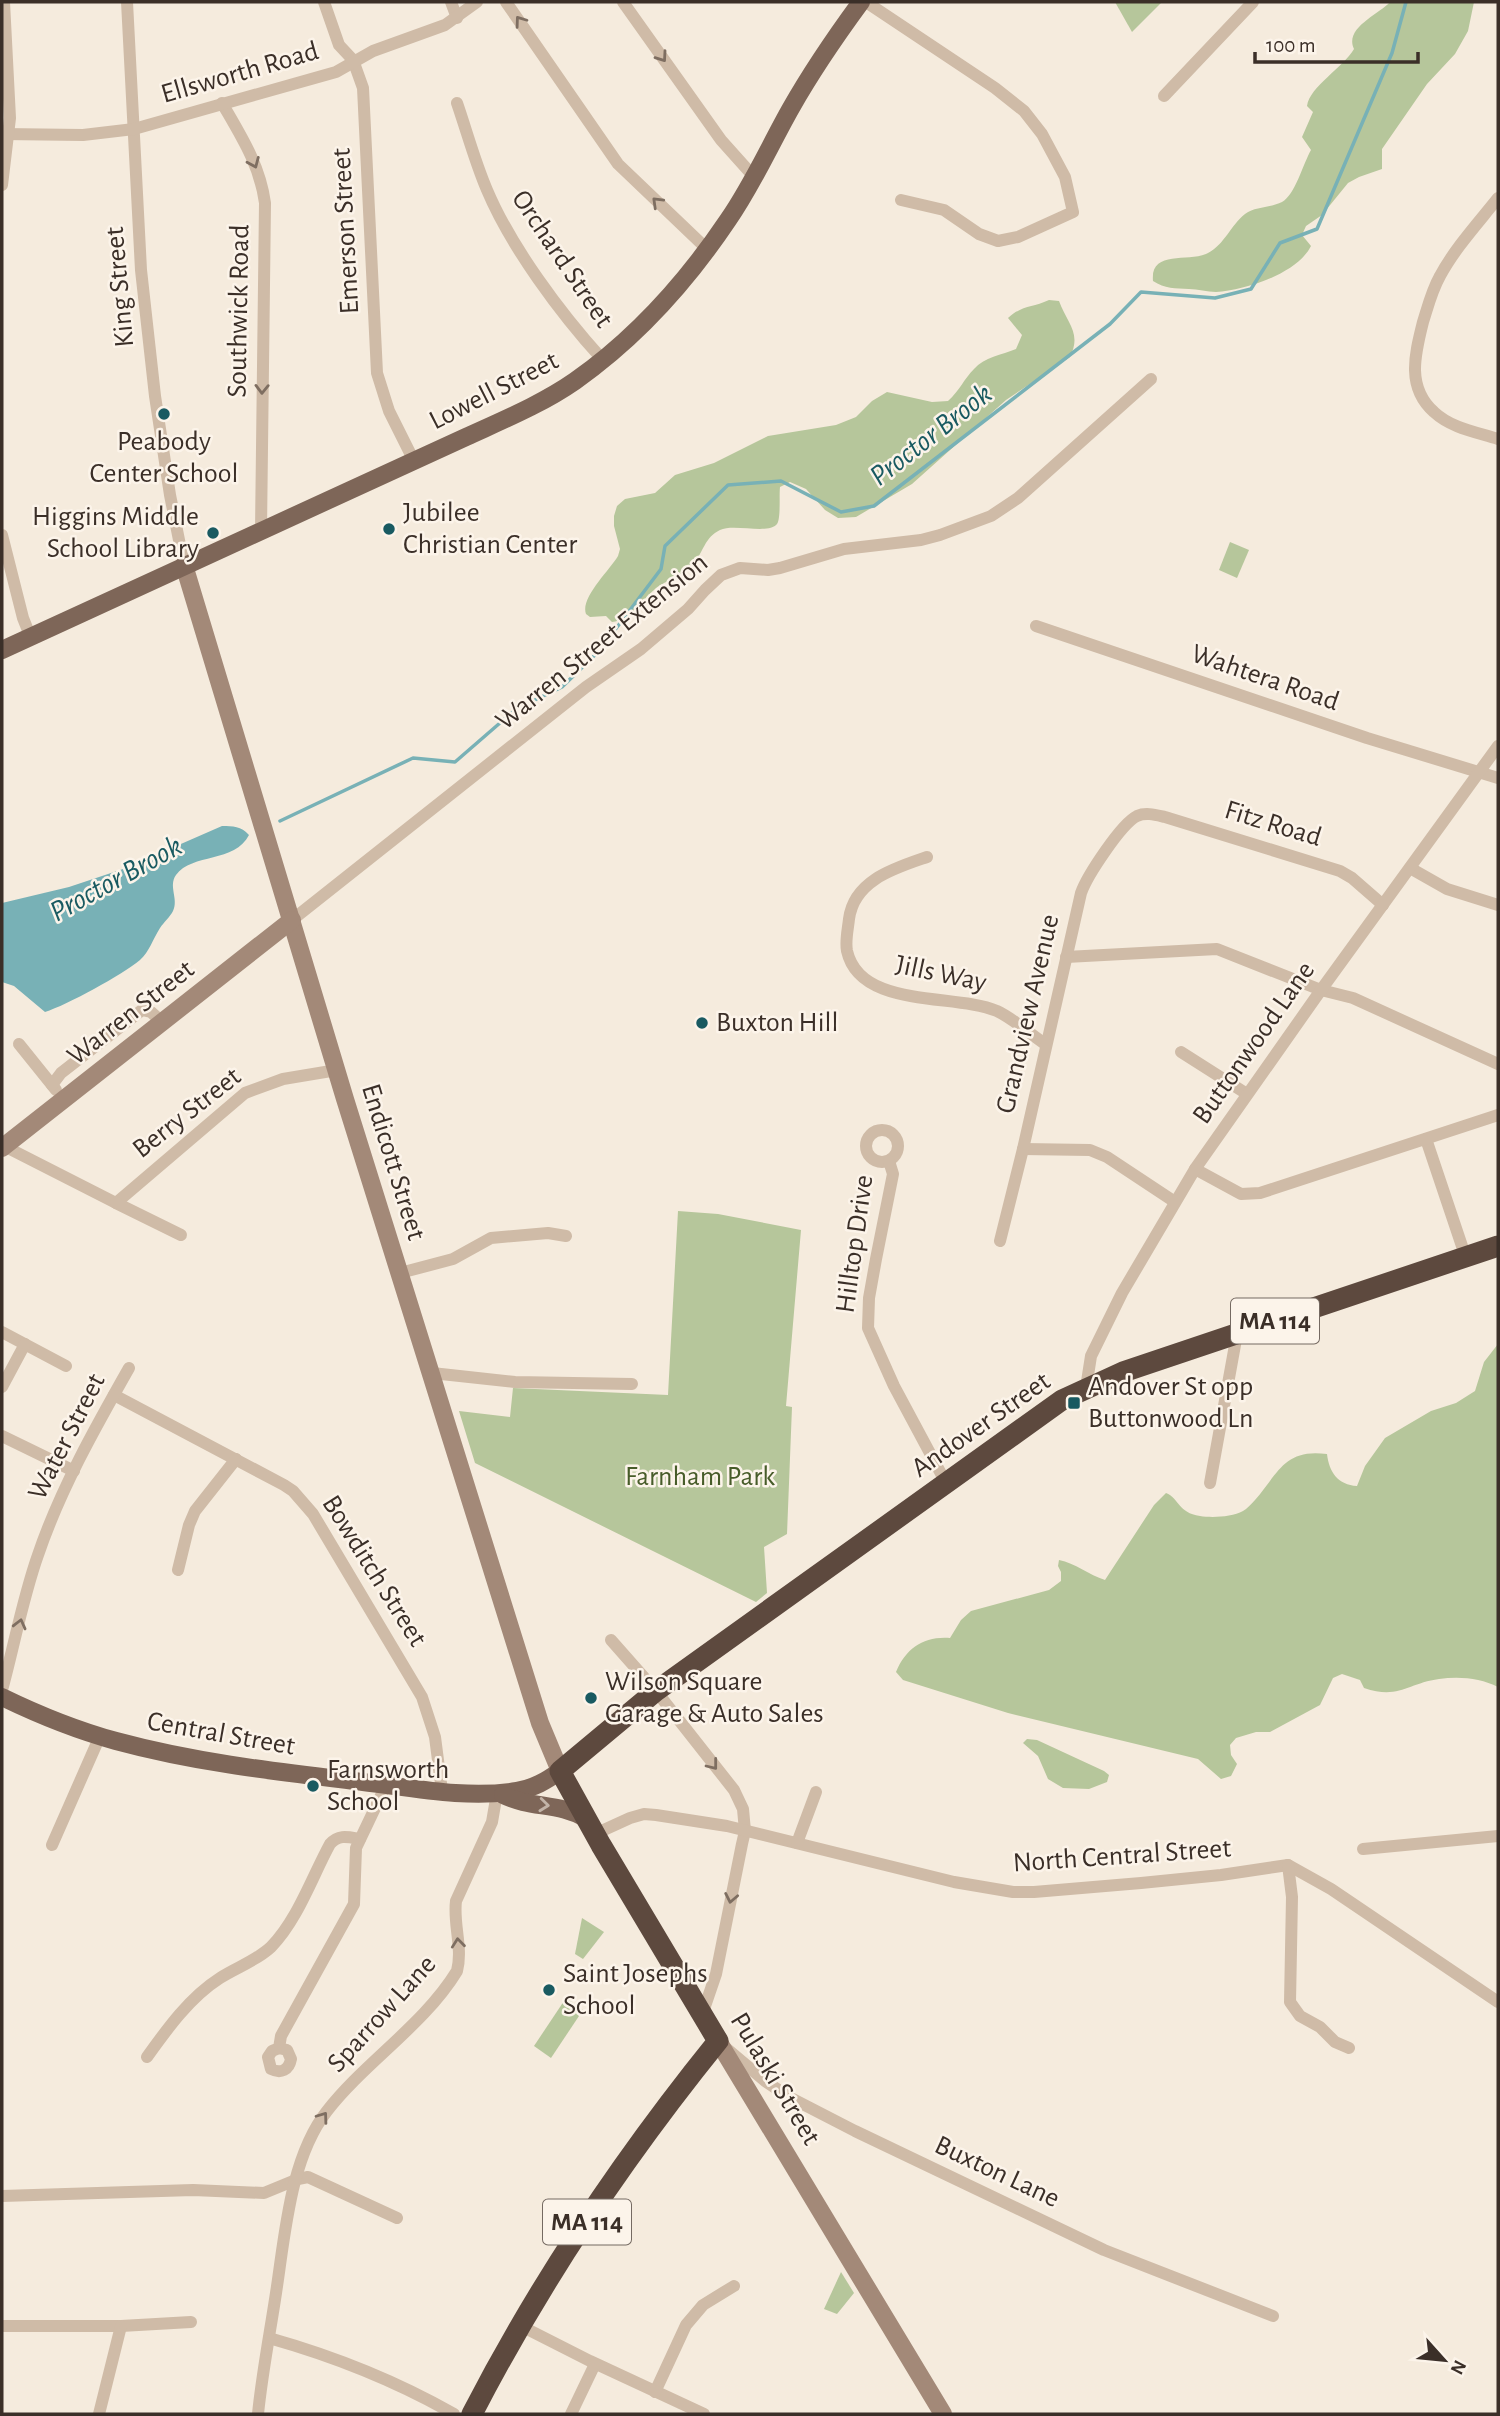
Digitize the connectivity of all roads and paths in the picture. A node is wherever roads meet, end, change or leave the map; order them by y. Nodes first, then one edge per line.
1 (127, 2) edge
2 (324, 2) edge
3 (451, 2) edge
4 (477, 2) edge
5 (506, 2) edge
6 (623, 2) edge
7 (864, 2) edge
8 (1253, 2) edge
9 (3, 5) edge
10 (457, 18) junction
11 (353, 61) junction
12 (1164, 96) dead end
13 (222, 103) junction
14 (457, 103) dead end
15 (134, 130) junction
16 (5, 134) edge
17 (755, 178) junction
18 (2, 185) edge
19 (1498, 198) edge
20 (901, 200) dead end
21 (707, 249) junction
22 (602, 359) junction
23 (1151, 379) dead end
24 (1498, 439) edge
25 (414, 461) junction
26 (261, 530) junction
27 (2, 540) edge
28 (184, 565) junction
29 (1036, 626) dead end
30 (31, 638) junction
31 (2, 650) edge
32 (1498, 746) edge
33 (1479, 772) junction
34 (1498, 779) edge
35 (1138, 815) joint
36 (928, 857) dead end
37 (1409, 868) junction
38 (1383, 905) junction
39 (1498, 905) edge
40 (292, 920) junction
41 (1066, 957) junction
42 (1321, 990) junction
43 (19, 1044) dead end
44 (1045, 1044) junction
45 (1181, 1052) dead end
46 (1498, 1064) edge
47 (337, 1070) junction
48 (58, 1092) junction
49 (1247, 1094) junction
50 (1498, 1115) edge
51 (1426, 1139) junction
52 (3, 1147) edge
53 (1023, 1149) junction
54 (889, 1161) dead end
55 (1195, 1169) junction
56 (1175, 1202) junction
57 (116, 1203) junction
58 (181, 1236) dead end
59 (566, 1236) dead end
60 (1000, 1241) dead end
61 (1498, 1246) edge
62 (1466, 1258) junction
63 (400, 1273) junction
64 (2, 1332) edge
65 (1237, 1334) junction
66 (25, 1344) junction
67 (66, 1366) dead end
68 (130, 1368) dead end
69 (432, 1373) junction
70 (632, 1384) dead end
71 (2, 1387) edge
72 (1086, 1388) junction
73 (114, 1395) junction
74 (2, 1436) edge
75 (236, 1459) junction
76 (74, 1471) junction
77 (946, 1483) junction
78 (1210, 1483) dead end
79 (178, 1570) dead end
80 (611, 1640) dead end
81 (2, 1689) edge
82 (656, 1691) junction
83 (2, 1697) edge
84 (100, 1736) junction
85 (560, 1771) junction
86 (386, 1785) junction
87 (442, 1791) junction
88 (816, 1792) dead end
89 (498, 1793) junction
90 (591, 1827) junction
91 (745, 1831) junction
92 (1498, 1836) edge
93 (360, 1839) junction
94 (797, 1843) junction
95 (52, 1845) dead end
96 (1363, 1849) dead end
97 (1288, 1865) junction
98 (1498, 2002) edge
99 (703, 2012) junction
100 (718, 2040) junction
101 (279, 2048) dead end
102 (1349, 2048) dead end
103 (147, 2057) dead end
104 (297, 2180) junction
105 (2, 2196) edge
106 (397, 2218) dead end
107 (734, 2286) dead end
108 (1273, 2316) dead end
109 (191, 2322) dead end
110 (2, 2326) edge
111 (121, 2326) junction
112 (521, 2326) junction
113 (269, 2337) junction
114 (595, 2364) junction
115 (656, 2392) junction
116 (99, 2414) edge
117 (258, 2414) edge
118 (454, 2414) edge
119 (472, 2414) edge
120 (571, 2414) edge
121 (704, 2414) edge
122 (943, 2414) edge

1 - 15 street, King Street
2 - 11 street, Emerson Street
3 - 10 street
4 - 10 street, Ellsworth Road
21 -> 5 street
6 -> 17 street
7 - 17 main road, Lowell Street
7 - 20 street
8 - 12 street
9 - 16 street
10 - 11 street, Ellsworth Road
11 - 13 street, Ellsworth Road
11 - 25 street, Emerson Street
13 - 15 street, Ellsworth Road
13 -> 26 street, Southwick Road
14 - 22 street, Orchard Street
15 - 16 street, Ellsworth Road
15 - 28 street, King Street
16 - 18 street
17 - 21 main road, Lowell Street
19 - 24 street
21 - 22 main road, Lowell Street
22 - 25 main road, Lowell Street
23 - 40 street, Warren Street Extension
25 - 26 main road, Lowell Street
26 - 28 main road, Lowell Street
27 - 30 street
28 - 30 main road, Lowell Street
28 - 40 street, Endicott Street
29 - 33 street, Wahtera Road
30 - 31 main road, Lowell Street
32 - 33 street, Buttonwood Lane
33 - 34 street, Wahtera Road
33 - 37 street, Buttonwood Lane
35 - 38 street, Fitz Road
35 - 41 street, Grandview Avenue
36 - 44 street, Jills Way
37 - 38 street, Buttonwood Lane
37 - 39 street
38 - 42 street, Buttonwood Lane
40 - 47 street, Endicott Street
40 - 48 street, Warren Street
41 - 42 street
41 - 44 street, Grandview Avenue
42 - 46 street
42 - 49 street, Buttonwood Lane
43 - 48 street
44 - 53 street, Grandview Avenue
45 - 49 street
47 - 57 street, Berry Street
47 - 63 street, Endicott Street
48 - 52 street, Warren Street
49 - 55 street, Buttonwood Lane
50 - 51 street
51 - 55 street
51 - 62 street
52 - 57 street
53 - 56 street
53 - 60 street, Grandview Avenue
54 - 77 street, Hilltop Drive
55 - 56 street, Buttonwood Lane
56 - 72 street, Buttonwood Lane
57 - 58 street
59 - 63 street
61 - 62 highway, Andover Street / MA 114
62 - 65 highway, Andover Street / MA 114
63 - 69 street, Endicott Street
64 - 66 street
65 - 72 highway, Andover Street / MA 114
65 - 78 street
66 - 67 street
66 - 71 street
68 - 73 street, Water Street
69 - 70 street
69 - 85 street, Endicott Street
72 - 77 highway, Andover Street / MA 114
73 - 75 street, Bowditch Street
73 - 76 street, Water Street
74 - 76 street
75 - 79 street
75 - 87 street, Bowditch Street
81 -> 76 street, Water Street
77 - 82 highway, Andover Street / MA 114
80 - 82 street
82 - 85 highway, Andover Street / MA 114
82 -> 91 street
83 - 84 main road, Central Street
84 - 86 main road, Central Street
84 - 95 street
85 - 89 main road, Central Street
85 - 90 highway, Pulaski Street
86 - 87 main road, Central Street
86 - 93 street
87 - 89 main road, Central Street
88 - 94 street
89 -> 90 main road
104 -> 89 street, Sparrow Lane
90 - 91 street, North Central Street
90 - 99 highway, Pulaski Street
91 - 94 street, North Central Street
91 -> 99 street
92 - 96 street
93 - 101 street
93 - 103 street
94 - 97 street, North Central Street
97 - 98 street
97 - 102 street
99 - 100 highway, Pulaski Street
100 - 108 street, Buxton Lane
100 - 112 highway, MA 114
100 - 122 street, Pulaski Street
104 - 105 street
104 - 106 street
104 - 113 street, Sparrow Lane
107 - 115 street
109 - 111 street
110 - 111 street
111 - 116 street
112 - 114 street
112 - 119 highway, MA 114
113 - 117 street, Sparrow Lane
113 - 118 street
114 - 115 street
114 - 120 street
115 - 121 street

